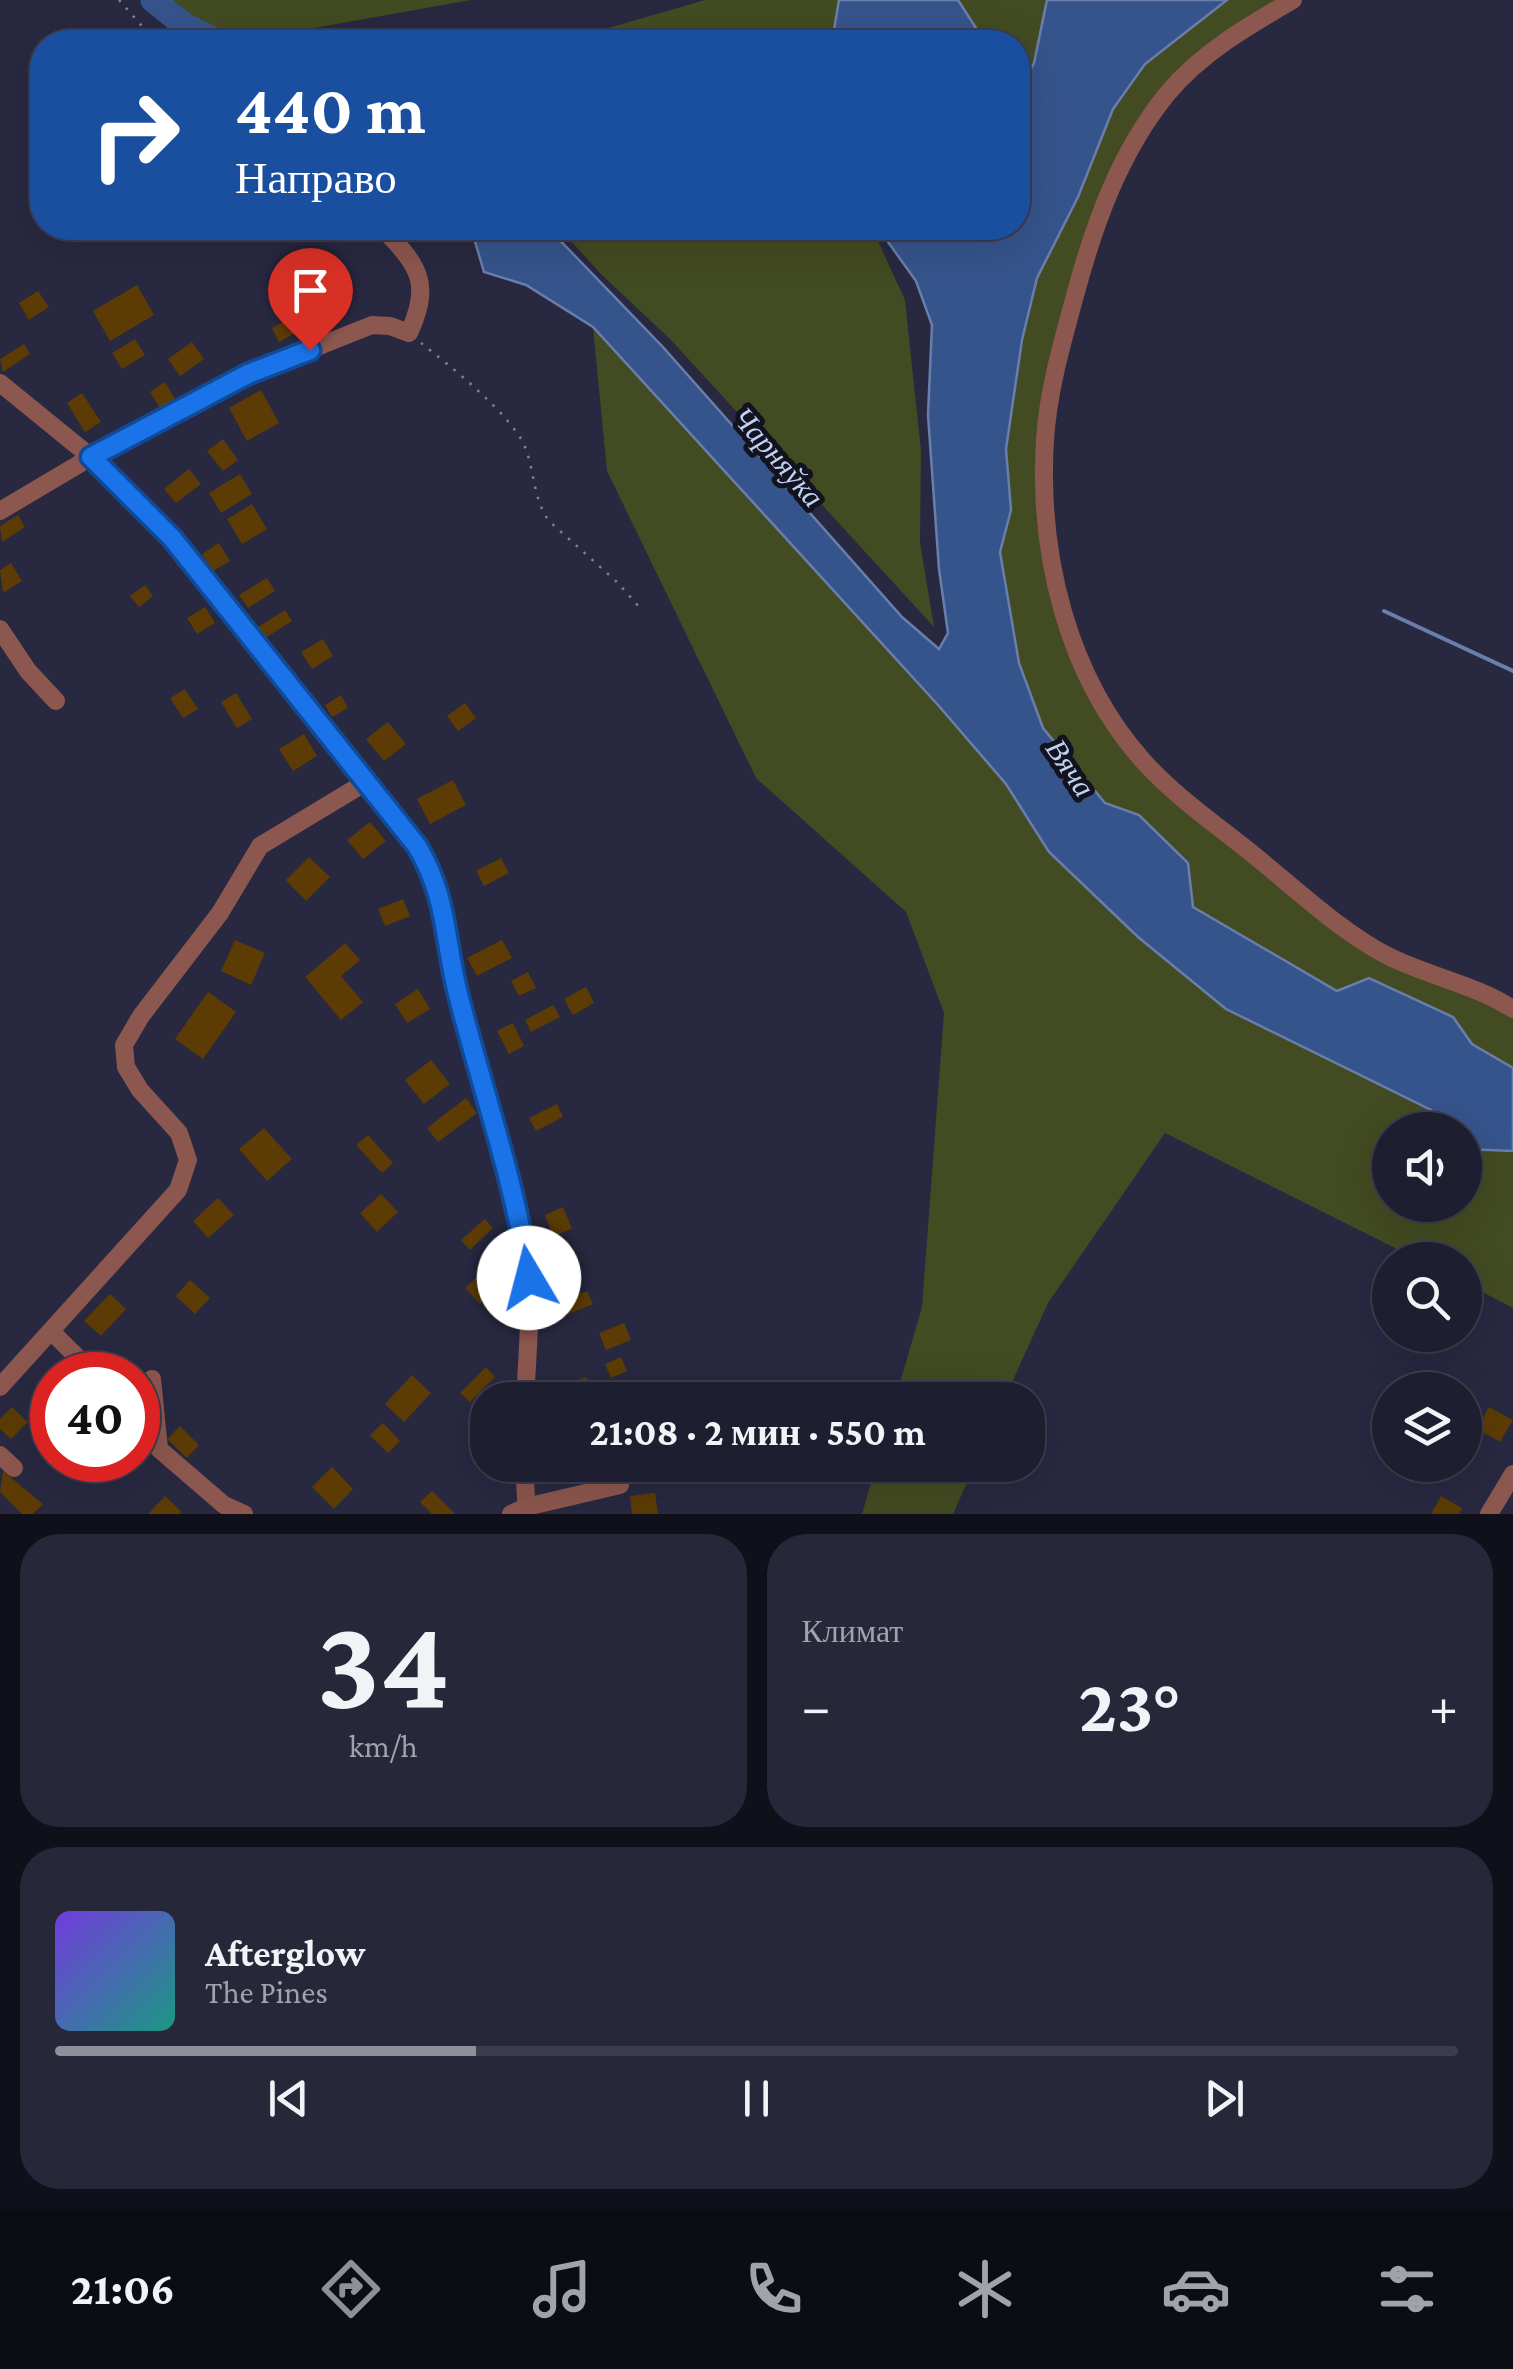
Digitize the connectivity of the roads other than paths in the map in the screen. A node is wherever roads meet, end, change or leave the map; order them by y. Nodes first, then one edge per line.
1 (1294, 0) edge
2 (394, 240) edge
3 (0, 384) edge
4 (91, 457) junction
5 (0, 511) edge
6 (0, 629) edge
7 (56, 701) dead end
8 (366, 782) junction
9 (1513, 1009) edge
10 (50, 1331) junction
11 (72, 1352) edge
12 (526, 1382) edge
13 (0, 1388) edge
14 (160, 1451) edge
15 (1513, 1474) edge
16 (523, 1482) edge
17 (620, 1485) dead end
18 (521, 1512) edge
19 (244, 1514) edge
20 (1489, 1514) edge

1 - 9 street
2 - 4 street
3 - 4 street
4 - 5 street
4 - 8 street
6 - 7 street
8 - 10 street
8 - 12 street
10 - 11 street
10 - 13 street
14 - 19 street
15 - 20 street
16 - 18 street
17 - 18 street

